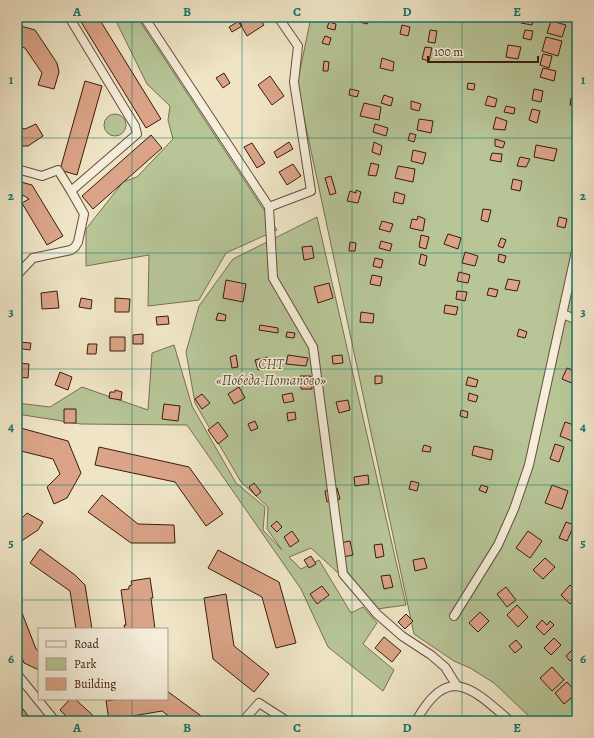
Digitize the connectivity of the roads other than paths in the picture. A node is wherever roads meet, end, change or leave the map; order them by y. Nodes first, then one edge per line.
1 (70, 17) edge
2 (144, 17) edge
3 (278, 17) edge
4 (17, 169) edge
5 (71, 191) junction
6 (269, 206) junction
7 (577, 247) edge
8 (17, 275) edge
9 (563, 314) junction
10 (577, 320) edge
11 (454, 616) dead end
12 (17, 674) edge
13 (457, 686) junction
14 (38, 700) edge
15 (38, 700) edge
16 (55, 721) edge
17 (243, 721) edge
18 (287, 721) edge
19 (416, 721) edge
20 (510, 721) edge

1 - 5 street
2 - 6 street
3 - 6 street
4 - 5 street
5 - 8 street
6 - 13 street
7 - 9 street
9 - 10 street
9 - 11 street
12 - 14 street
13 - 19 street
13 - 20 street
15 - 16 street
17 - 18 street

